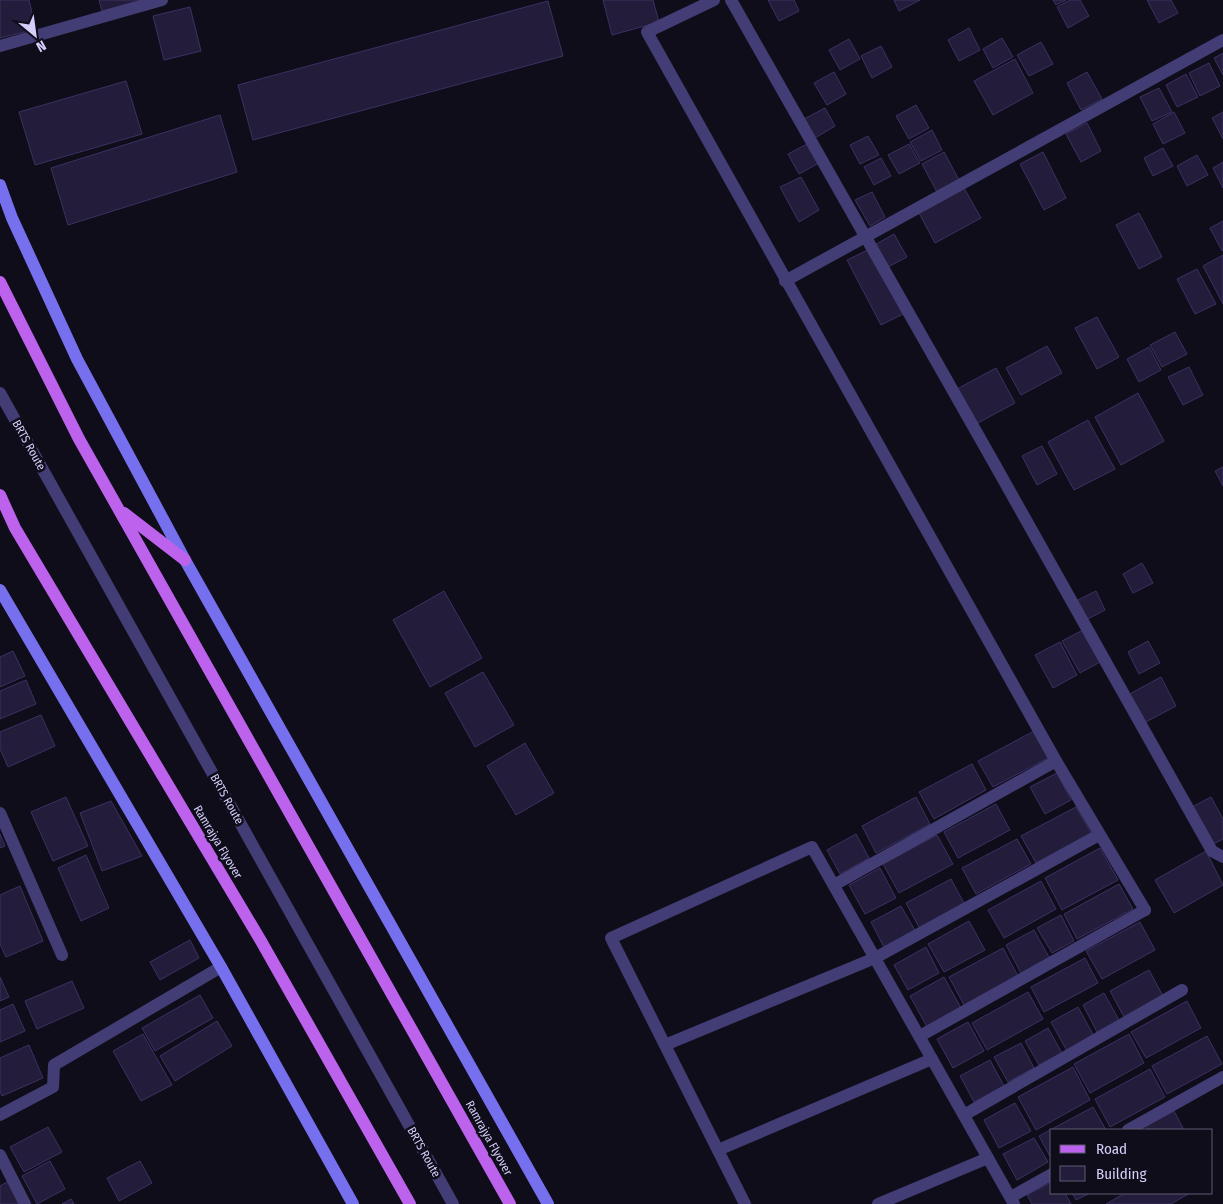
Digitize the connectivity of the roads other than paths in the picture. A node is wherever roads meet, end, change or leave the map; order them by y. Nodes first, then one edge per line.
1 (162, 0) edge
2 (714, 0) edge
3 (730, 0) edge
4 (1223, 40) edge
5 (0, 46) edge
6 (0, 185) edge
7 (866, 238) junction
8 (785, 281) junction
9 (0, 282) edge
10 (0, 393) edge
11 (0, 495) edge
12 (120, 510) junction
13 (185, 560) junction
14 (0, 590) edge
15 (1056, 761) junction
16 (0, 813) edge
17 (1099, 835) junction
18 (1223, 857) edge
19 (834, 885) junction
20 (62, 955) dead end
21 (876, 958) junction
22 (221, 967) junction
23 (1182, 990) dead end
24 (920, 1036) junction
25 (665, 1045) junction
26 (932, 1059) junction
27 (1223, 1076) edge
28 (0, 1115) edge
29 (964, 1115) junction
30 (1130, 1129) edge
31 (718, 1150) junction
32 (0, 1155) edge
33 (988, 1158) junction
34 (1050, 1175) edge
35 (1012, 1201) edge
36 (25, 1204) edge
37 (353, 1204) edge
38 (410, 1204) edge
39 (453, 1204) edge
40 (510, 1204) edge
41 (548, 1204) edge
42 (746, 1204) edge
43 (878, 1204) edge

1 - 5 street
2 - 8 street
3 - 7 street
4 - 7 street
6 - 13 street
7 - 8 street
7 - 18 street
8 - 15 street
9 - 12 main road, Ramrajya Flyover
10 - 39 street, BRTS Route
11 - 38 main road, Ramrajya Flyover
12 - 13 main road
12 - 40 main road, Ramrajya Flyover
13 - 41 street
14 - 22 street
15 - 17 street
15 - 19 street
16 - 20 street
17 - 21 street
17 - 24 street
19 - 21 street
19 - 25 street
21 - 24 street
21 - 25 street
22 - 28 street
22 - 37 street
23 - 29 street
24 - 26 street
25 - 31 street
26 - 29 street
26 - 31 street
27 - 30 street
29 - 33 street
31 - 42 street
32 - 36 street
33 - 35 street
33 - 43 street
34 - 35 street

